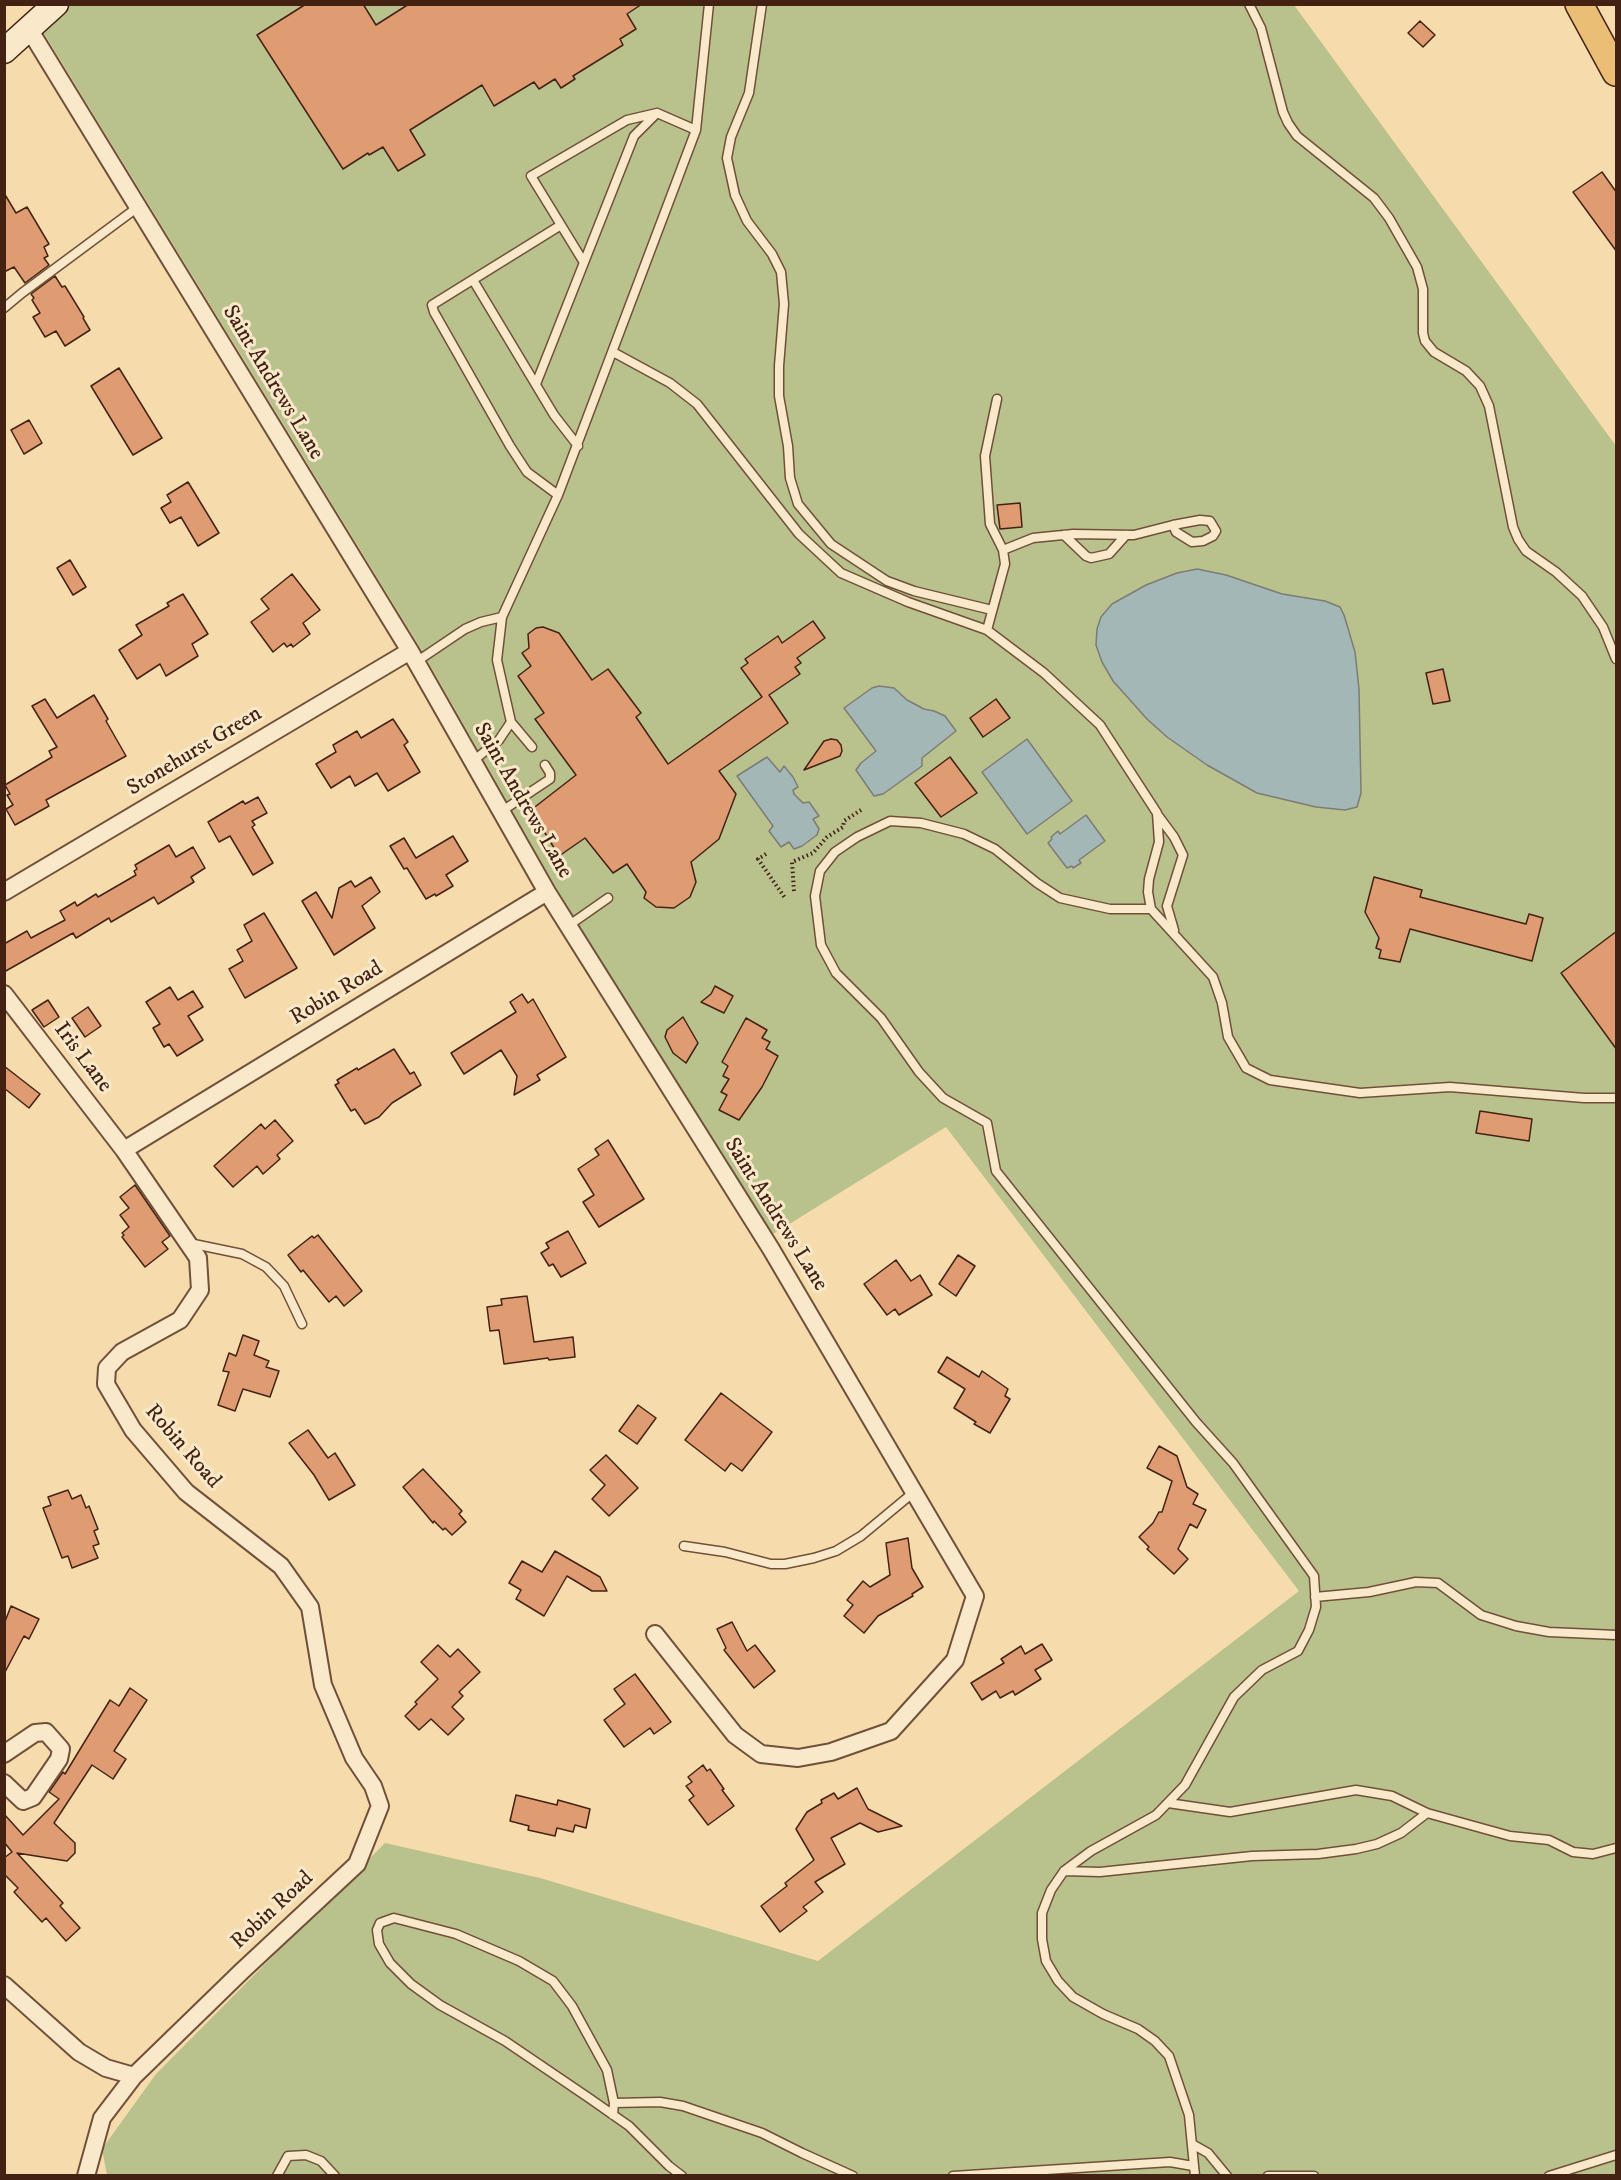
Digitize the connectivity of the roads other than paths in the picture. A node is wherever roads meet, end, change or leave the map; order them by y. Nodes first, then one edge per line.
1 (56, 4) edge
2 (709, 4) edge
3 (762, 4) edge
4 (1249, 4) edge
5 (1579, 4) edge
6 (29, 29) junction
7 (4, 51) edge
8 (1617, 72) edge
9 (657, 113) junction
10 (696, 130) junction
11 (138, 207) junction
12 (561, 225) junction
13 (583, 261) junction
14 (473, 280) junction
15 (4, 308) edge
16 (613, 352) junction
17 (536, 384) junction
18 (997, 399) dead end
19 (578, 446) junction
20 (558, 495) junction
21 (1173, 525) junction
22 (1064, 535) junction
23 (1126, 535) junction
24 (1002, 550) junction
25 (992, 610) junction
26 (502, 618) junction
27 (987, 630) junction
28 (413, 656) junction
29 (1617, 659) edge
30 (511, 722) junction
31 (532, 747) dead end
32 (473, 761) junction
33 (545, 765) dead end
34 (502, 812) junction
35 (1157, 813) junction
36 (4, 892) edge
37 (547, 892) junction
38 (608, 898) dead end
39 (1151, 909) junction
40 (568, 926) junction
41 (1180, 941) junction
42 (4, 994) edge
43 (1617, 1098) edge
44 (123, 1150) junction
45 (188, 1243) junction
46 (302, 1324) dead end
47 (914, 1492) junction
48 (684, 1546) dead end
49 (1315, 1597) junction
50 (655, 1634) dead end
51 (1617, 1635) edge
52 (4, 1754) edge
53 (4, 1783) edge
54 (1168, 1803) junction
55 (1426, 1813) junction
56 (1617, 1848) edge
57 (1064, 1871) junction
58 (4, 1985) edge
59 (134, 2076) junction
60 (614, 2103) junction
61 (614, 2115) junction
62 (1192, 2144) junction
63 (1617, 2156) edge
64 (1193, 2166) junction
65 (86, 2175) edge
66 (277, 2175) edge
67 (335, 2175) edge
68 (682, 2175) edge
69 (853, 2175) edge
70 (953, 2175) edge
71 (1195, 2175) edge
72 (1227, 2175) edge
73 (1268, 2175) edge
74 (1314, 2175) edge
75 (1549, 2175) edge

1 - 6 main road
2 - 10 lane
3 - 25 lane
4 - 29 lane
5 - 8 main road
6 - 7 main road
6 - 11 street, Saint Andrews Lane
9 - 10 lane
9 - 12 lane
9 - 13 lane
10 - 16 lane
11 - 15 lane
11 - 28 street, Saint Andrews Lane
12 - 13 lane
12 - 14 lane
13 - 17 lane
14 - 17 lane
14 - 20 lane
16 - 19 lane
16 - 27 lane
17 - 19 lane
18 - 24 lane
19 - 20 lane
20 - 26 lane
21 - 21 lane
21 - 23 lane
22 - 23 lane
22 - 23 lane
22 - 24 lane
24 - 25 lane
25 - 27 lane
26 - 28 lane
26 - 30 lane
27 - 35 lane
28 - 32 street, Saint Andrews Lane
28 - 36 street, Stonehurst Green
30 - 31 lane
30 - 32 lane
32 - 34 street, Saint Andrews Lane
33 - 34 lane
34 - 37 street, Saint Andrews Lane
35 - 39 lane
35 - 41 lane
37 - 40 street, Saint Andrews Lane
37 - 44 street, Robin Road
38 - 40 lane
39 - 41 lane
39 - 49 lane
40 - 47 street, Saint Andrews Lane
41 - 43 lane
42 - 44 street, Iris Lane
44 - 45 street, Robin Road
45 - 46 lane
45 - 59 street, Robin Road
47 - 48 lane
47 - 50 street, Saint Andrews Lane
49 - 51 lane
49 - 54 lane
52 - 53 street
54 - 55 lane
54 - 57 lane
55 - 56 lane
55 - 57 lane
57 - 62 lane
58 - 59 street
59 - 65 street, Robin Road
60 - 61 lane
60 - 61 lane
60 - 69 lane
61 - 68 lane
62 - 64 lane
62 - 72 lane
63 - 75 lane
64 - 70 lane
64 - 71 lane
66 - 67 lane
73 - 74 lane

